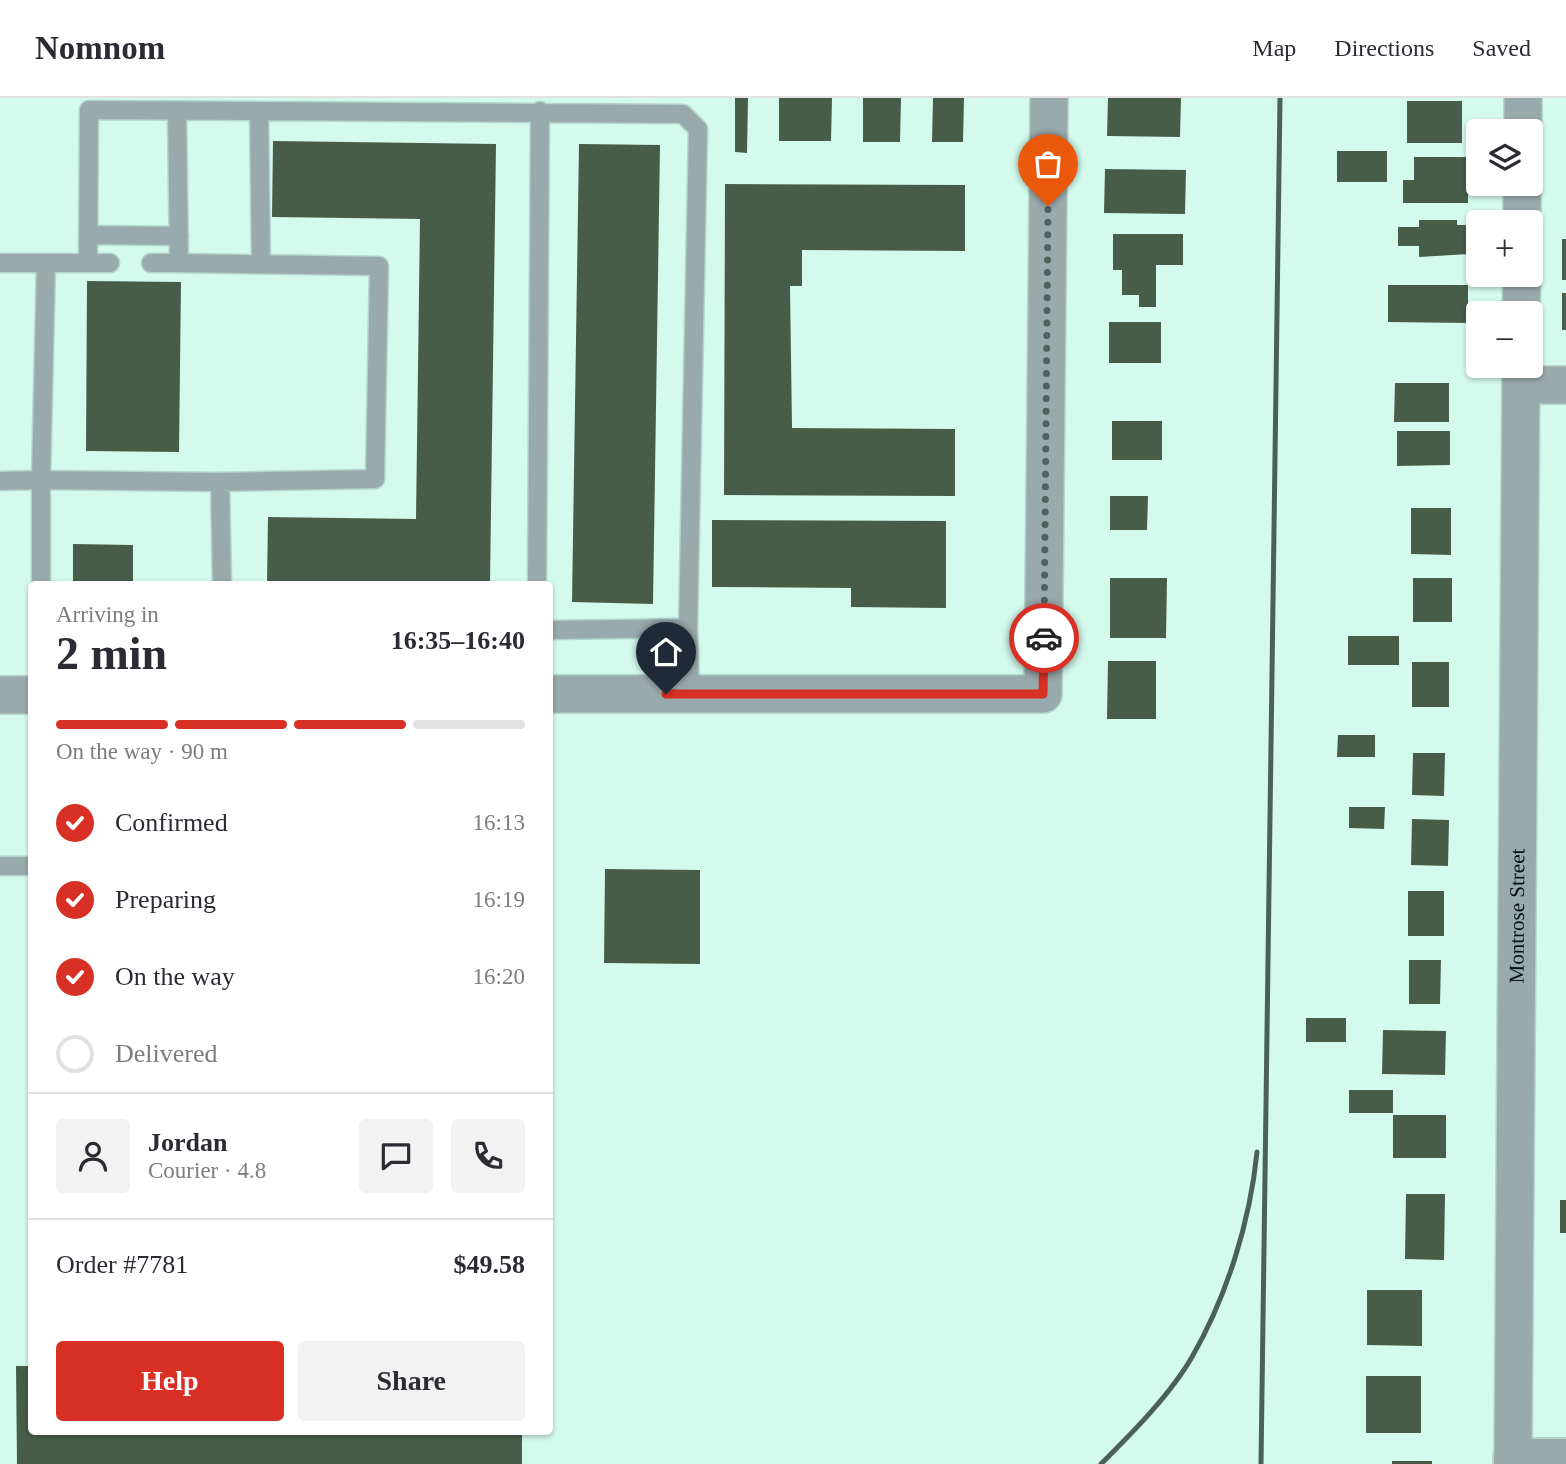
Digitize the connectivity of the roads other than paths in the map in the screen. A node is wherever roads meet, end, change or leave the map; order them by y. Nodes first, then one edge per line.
1 (1049, 98) edge
2 (1523, 98) edge
3 (540, 111) junction
4 (177, 112) junction
5 (259, 112) junction
6 (1523, 119) edge
7 (88, 235) junction
8 (179, 236) junction
9 (0, 263) edge
10 (46, 263) junction
11 (88, 263) junction
12 (110, 263) dead end
13 (151, 263) dead end
14 (179, 263) junction
15 (261, 264) junction
16 (1521, 378) edge
17 (1531, 378) edge
18 (1566, 385) edge
19 (41, 480) junction
20 (0, 481) edge
21 (220, 482) junction
22 (41, 581) edge
23 (222, 581) edge
24 (537, 581) edge
25 (688, 628) junction
26 (553, 630) edge
27 (553, 694) edge
28 (690, 694) junction
29 (0, 695) edge
30 (28, 695) edge
31 (0, 866) edge
32 (28, 866) edge
33 (1566, 1458) edge
34 (1513, 1461) edge

1 - 28 street
2 - 6 street
3 - 5 lane
3 - 24 lane
3 - 25 lane
4 - 5 lane
4 - 7 lane
4 - 8 lane
5 - 15 lane
7 - 8 lane
7 - 11 lane
8 - 14 lane
9 - 10 lane
10 - 11 lane
10 - 19 lane
11 - 12 lane
13 - 14 lane
14 - 15 lane
15 - 21 lane
16 - 34 street, Montrose Street
17 - 18 street
19 - 20 lane
19 - 21 lane
19 - 22 lane
21 - 23 lane
25 - 26 lane
25 - 28 lane
27 - 28 street
29 - 30 street
31 - 32 lane
33 - 34 street

